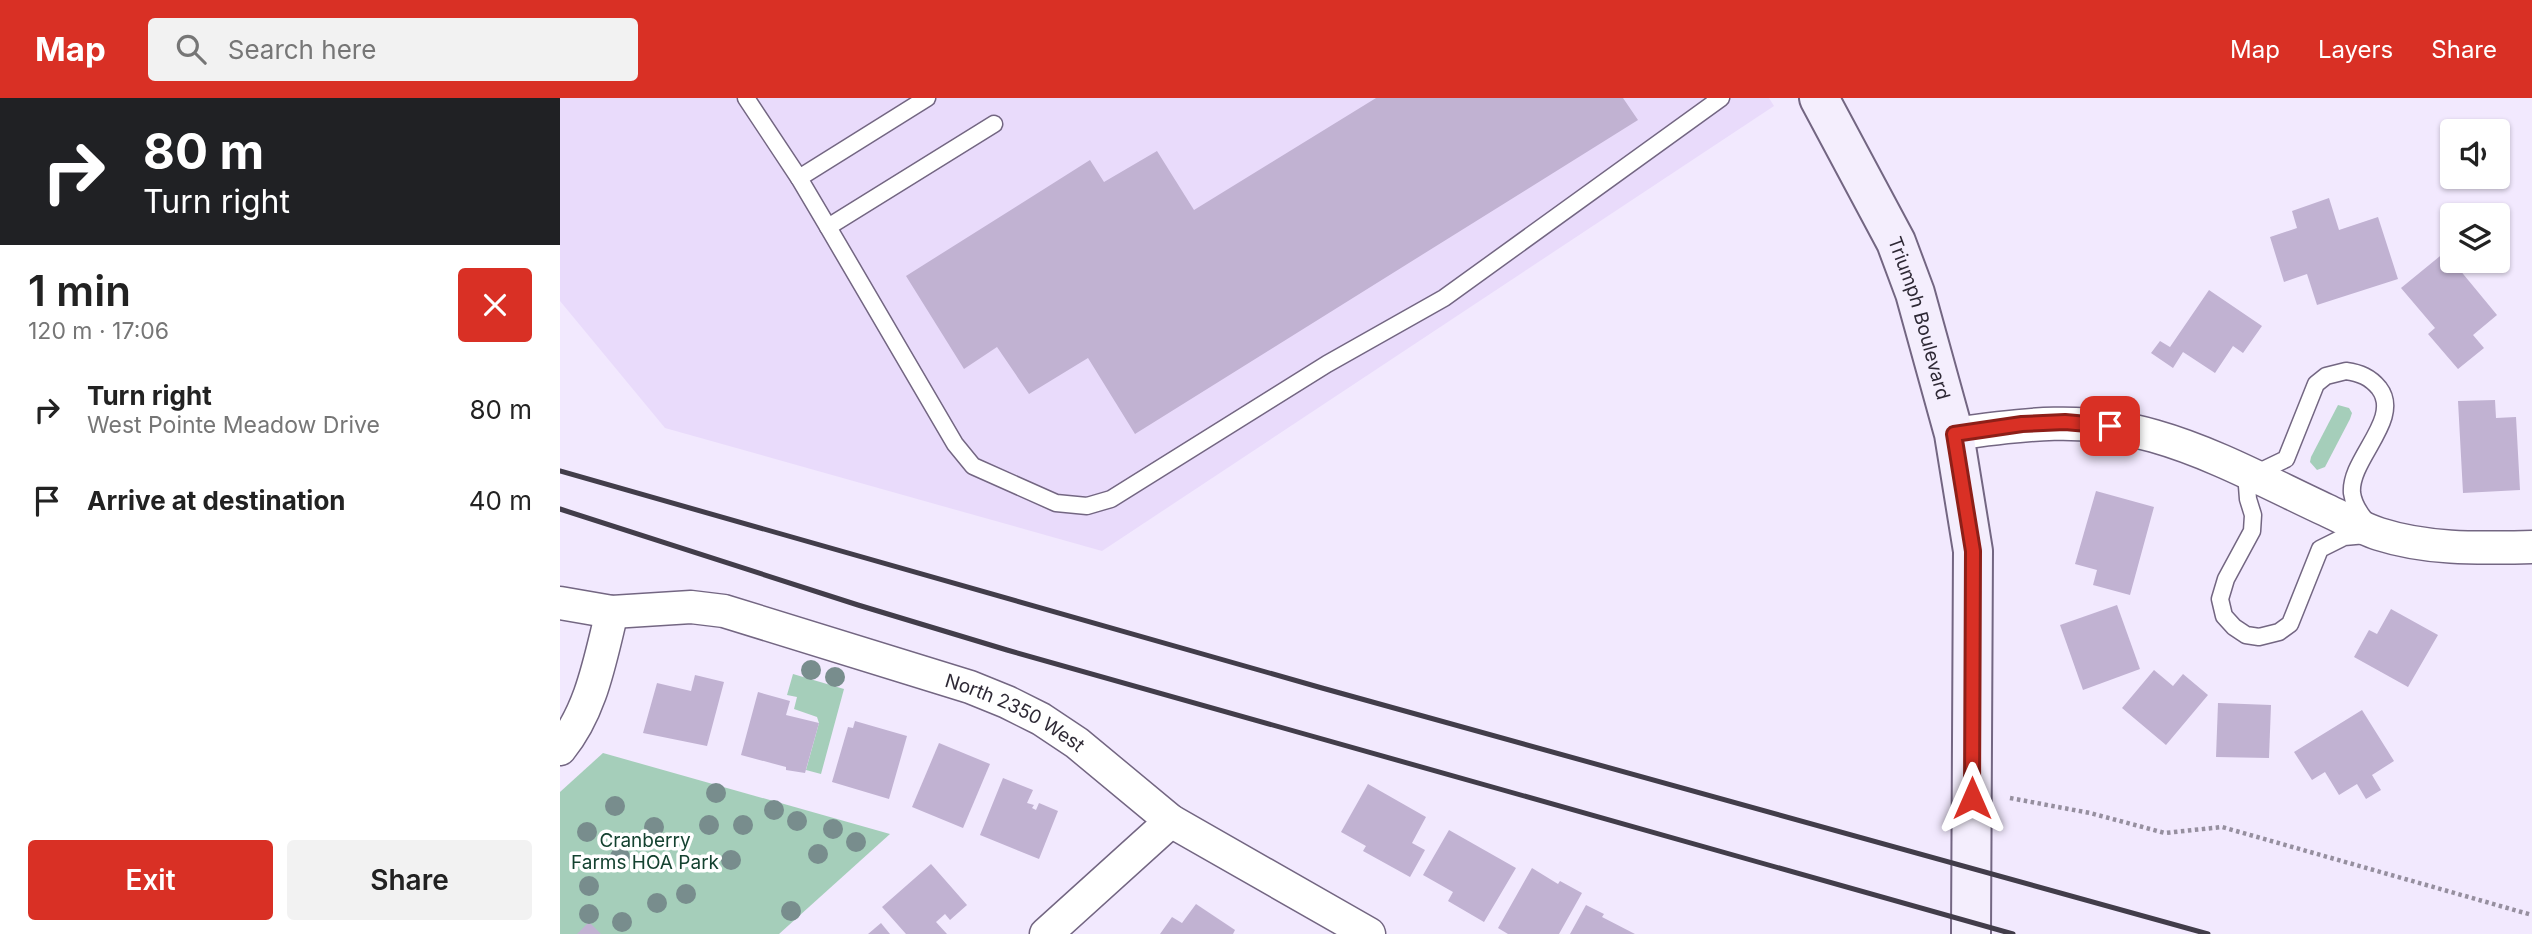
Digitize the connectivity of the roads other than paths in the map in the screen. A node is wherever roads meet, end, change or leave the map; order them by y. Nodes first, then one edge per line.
1 (746, 98) edge
2 (927, 98) edge
3 (1721, 98) edge
4 (1819, 98) edge
5 (994, 124) dead end
6 (799, 178) junction
7 (828, 227) junction
8 (1954, 434) junction
9 (2246, 473) junction
10 (2377, 534) junction
11 (2532, 547) edge
12 (560, 603) edge
13 (612, 612) junction
14 (560, 749) edge
15 (1171, 821) junction
16 (1046, 934) edge
17 (1369, 934) edge
18 (1971, 934) edge

1 - 6 lane
2 - 6 lane
3 - 7 lane
4 - 8 main road, Triumph Boulevard
5 - 7 lane
6 - 7 lane
8 - 9 street
8 - 18 main road, Triumph Boulevard
9 - 10 street
9 - 10 lane
9 - 10 lane
10 - 11 street
12 - 13 street, North 2350 West
13 - 14 street
13 - 15 street, North 2350 West
15 - 16 street
15 - 17 street, North 2350 West

